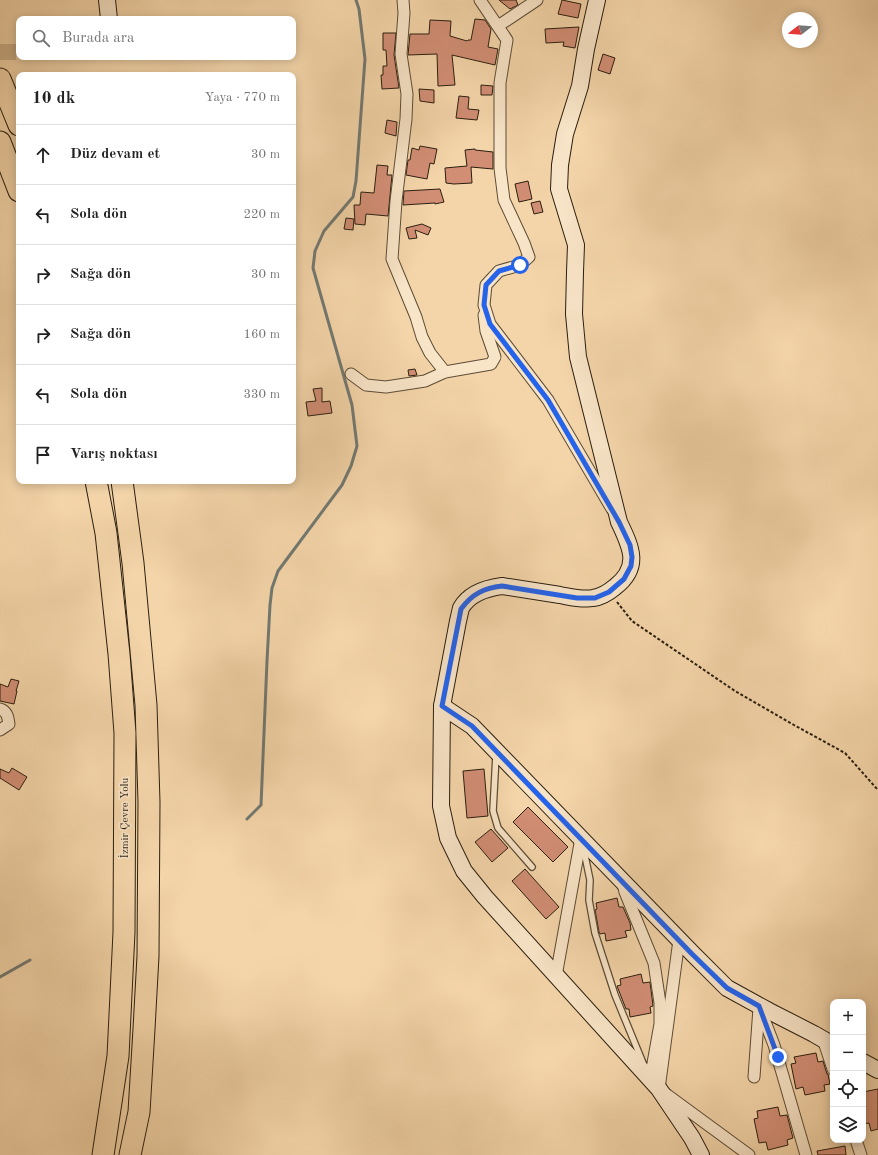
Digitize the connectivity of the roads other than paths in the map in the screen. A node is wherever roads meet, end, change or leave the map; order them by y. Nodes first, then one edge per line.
1 (107, 0) edge
2 (403, 0) edge
3 (480, 0) edge
4 (537, 0) edge
5 (597, 0) edge
6 (109, 16) edge
7 (498, 26) junction
8 (0, 79) edge
9 (16, 118) edge
10 (0, 142) edge
11 (16, 183) edge
12 (484, 305) junction
13 (445, 372) junction
14 (351, 374) dead end
15 (97, 484) edge
16 (122, 484) edge
17 (619, 522) junction
18 (442, 706) junction
19 (0, 709) edge
20 (0, 730) edge
21 (496, 750) junction
22 (581, 838) junction
23 (532, 867) dead end
24 (622, 881) junction
25 (679, 940) junction
26 (556, 976) junction
27 (759, 1006) junction
28 (828, 1042) edge
29 (830, 1053) edge
30 (866, 1064) edge
31 (878, 1070) edge
32 (754, 1077) dead end
33 (655, 1084) junction
34 (857, 1143) edge
35 (103, 1155) edge
36 (130, 1155) edge
37 (701, 1155) edge
38 (749, 1155) edge
39 (806, 1155) edge
40 (861, 1155) edge

1 - 6 street
2 - 13 street
3 - 7 street
4 - 7 street
5 - 17 street
7 - 12 street
8 - 9 highway
10 - 11 highway
12 - 13 street
12 - 17 street
13 - 14 street
15 - 35 highway, İzmir Çevre Yolu
16 - 36 highway, İzmir Çevre Yolu
17 - 18 street
18 - 21 street
18 - 26 street
19 - 20 street
21 - 22 street
21 - 23 lane
22 - 24 street
22 - 26 street
22 - 33 lane
24 - 25 street
24 - 33 street
25 - 27 street
25 - 33 street
26 - 33 street
27 - 28 street
27 - 32 street
27 - 39 street
28 - 29 street
30 - 31 street
33 - 37 street
33 - 38 street
34 - 40 street

